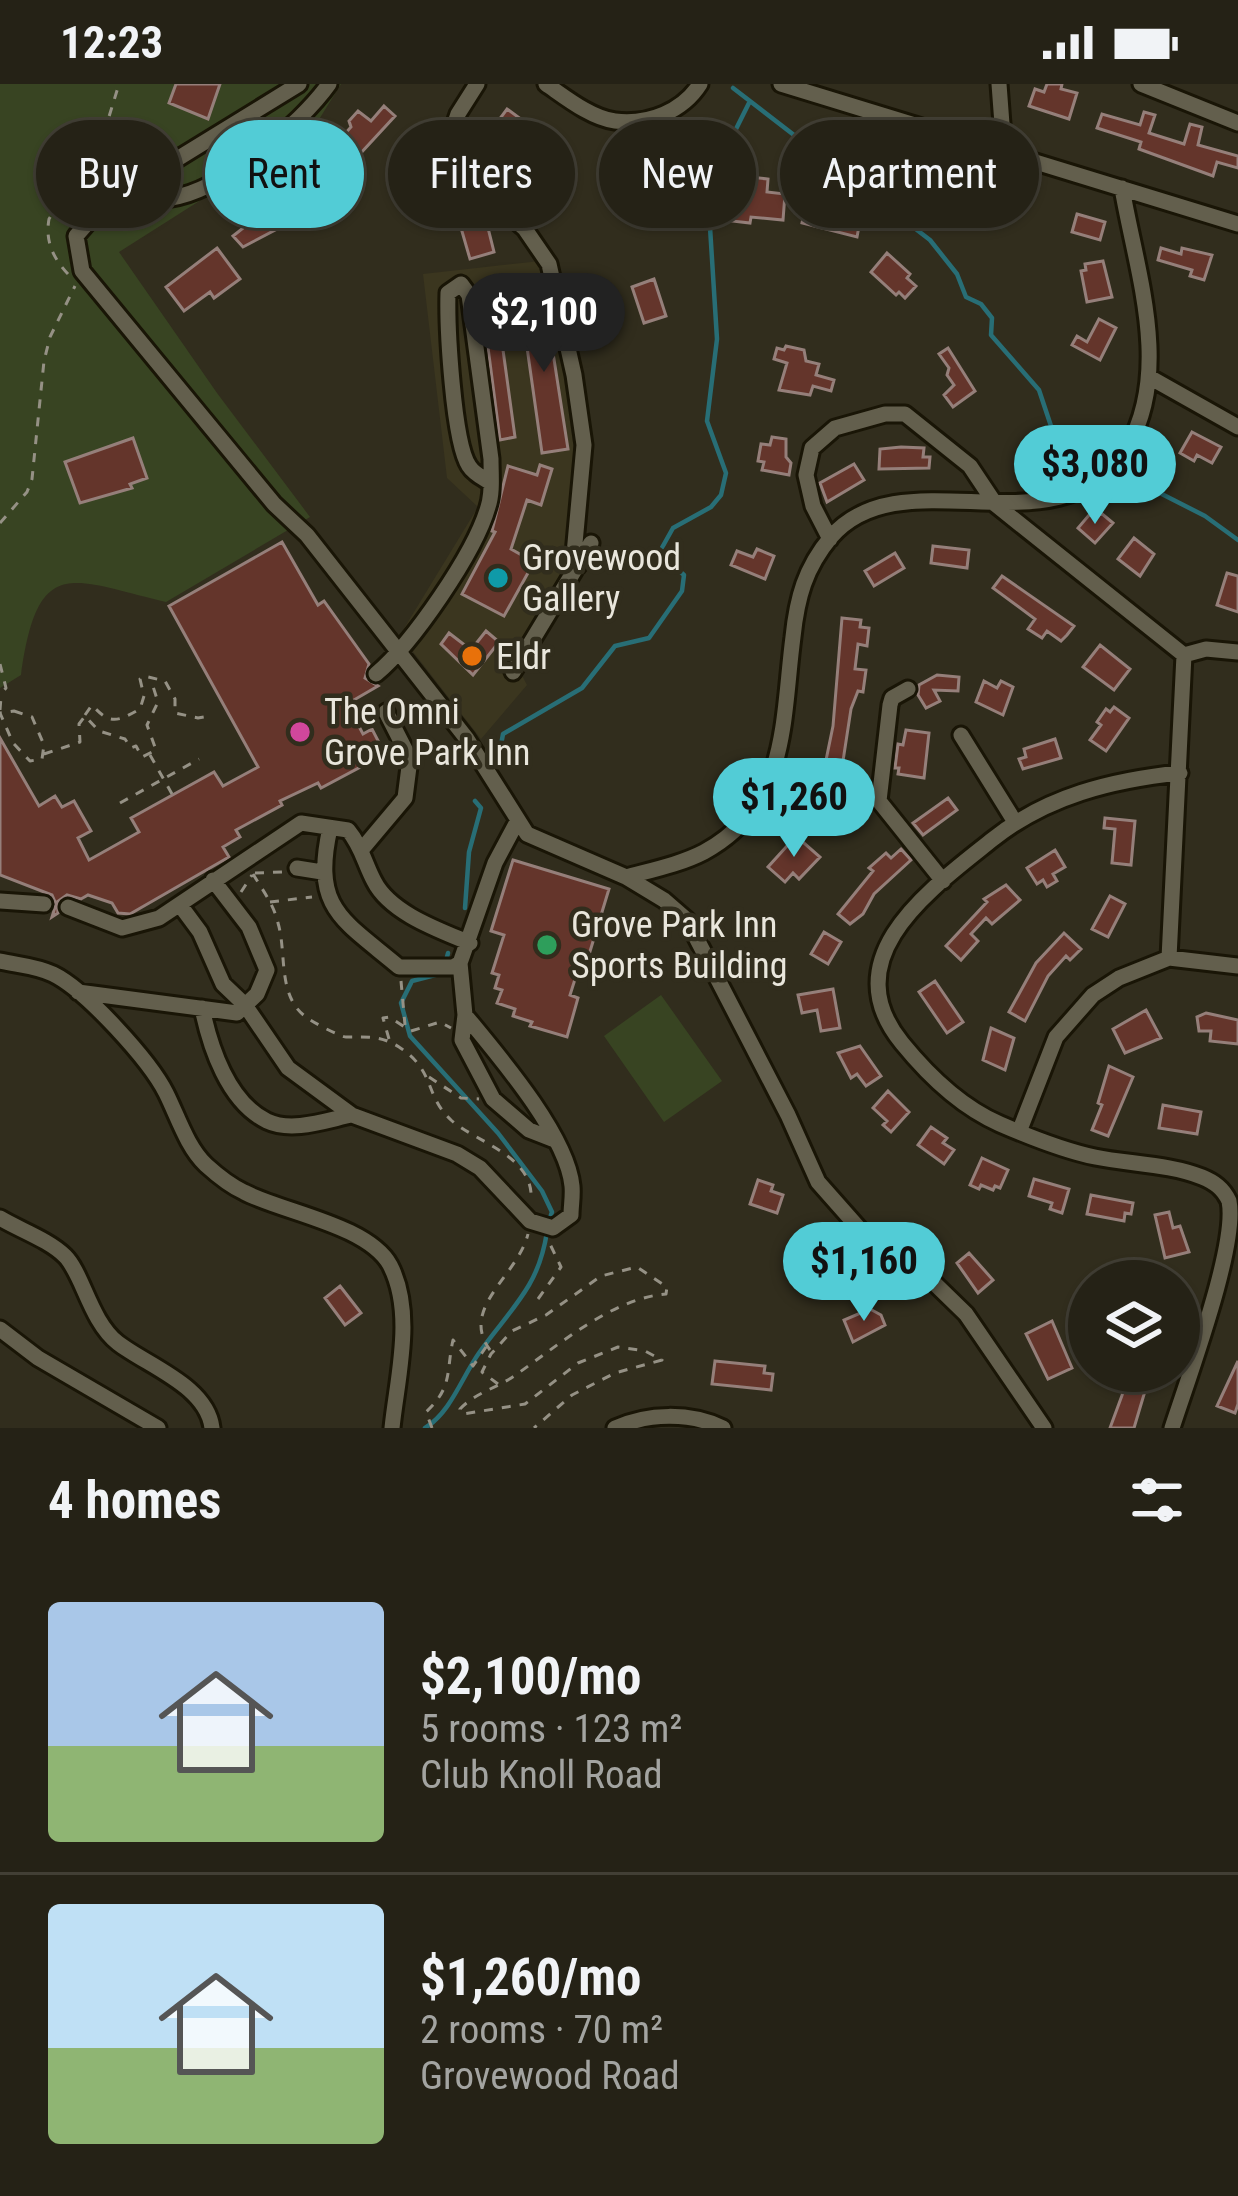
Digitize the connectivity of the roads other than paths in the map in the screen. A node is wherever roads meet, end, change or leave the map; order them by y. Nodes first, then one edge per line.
1 (299, 84) edge
2 (329, 84) edge
3 (477, 84) edge
4 (546, 84) edge
5 (700, 84) edge
6 (781, 84) edge
7 (999, 84) edge
8 (1141, 84) edge
9 (901, 120) edge
10 (1002, 120) edge
11 (1238, 123) edge
12 (181, 157) edge
13 (1039, 162) edge
14 (1122, 188) junction
15 (181, 194) edge
16 (1238, 224) edge
17 (81, 228) edge
18 (1151, 378) junction
19 (1238, 428) edge
20 (491, 483) junction
21 (996, 505) junction
22 (830, 539) junction
23 (591, 543) dead end
24 (578, 566) junction
25 (1238, 652) edge
26 (399, 655) junction
27 (1184, 655) junction
28 (513, 672) dead end
29 (376, 674) dead end
30 (908, 689) dead end
31 (386, 712) dead end
32 (961, 735) dead end
33 (1180, 773) junction
34 (518, 820) junction
35 (1016, 822) junction
36 (330, 828) junction
37 (363, 848) junction
38 (290, 870) road end
39 (322, 872) junction
40 (626, 877) junction
41 (212, 880) junction
42 (943, 880) junction
43 (0, 901) edge
44 (44, 904) dead end
45 (181, 904) junction
46 (68, 908) dead end
47 (470, 943) junction
48 (1169, 958) junction
49 (0, 962) edge
50 (450, 966) junction
51 (1238, 966) edge
52 (78, 992) junction
53 (245, 1005) junction
54 (202, 1008) junction
55 (465, 1016) junction
56 (352, 1115) junction
57 (1019, 1132) junction
58 (552, 1139) junction
59 (0, 1218) edge
60 (0, 1328) edge
61 (158, 1428) edge
62 (212, 1428) edge
63 (392, 1428) edge
64 (615, 1428) edge
65 (723, 1428) edge
66 (1044, 1428) edge
67 (1172, 1428) edge

1 - 12 street
2 - 15 street
3 - 24 street
4 - 5 street
6 - 9 street
7 - 10 street
8 - 11 street
13 - 14 street
14 - 16 street
14 - 18 street
17 - 26 street
18 - 19 street
18 - 21 street
20 - 20 street
20 - 26 street
21 - 22 street
21 - 22 street
21 - 27 street
22 - 40 street
23 - 24 street
24 - 28 street
25 - 27 street
26 - 29 street
26 - 34 street
27 - 33 street
30 - 42 street
31 - 37 street
32 - 35 street
33 - 35 street
33 - 48 street
34 - 40 street
34 - 47 street
35 - 42 street
36 - 37 street
36 - 39 street
36 - 41 street
37 - 47 street
38 - 39 street
39 - 50 street
40 - 66 street
41 - 45 street
41 - 53 street
42 - 57 street
43 - 44 street
45 - 46 street
45 - 53 street
47 - 50 street
48 - 51 street
48 - 57 street
49 - 52 street
50 - 55 street
52 - 54 street
52 - 63 street
53 - 54 street
53 - 56 street
54 - 56 street
55 - 58 street
55 - 58 street
56 - 58 street
57 - 67 street
59 - 62 street
60 - 61 street
64 - 65 street

